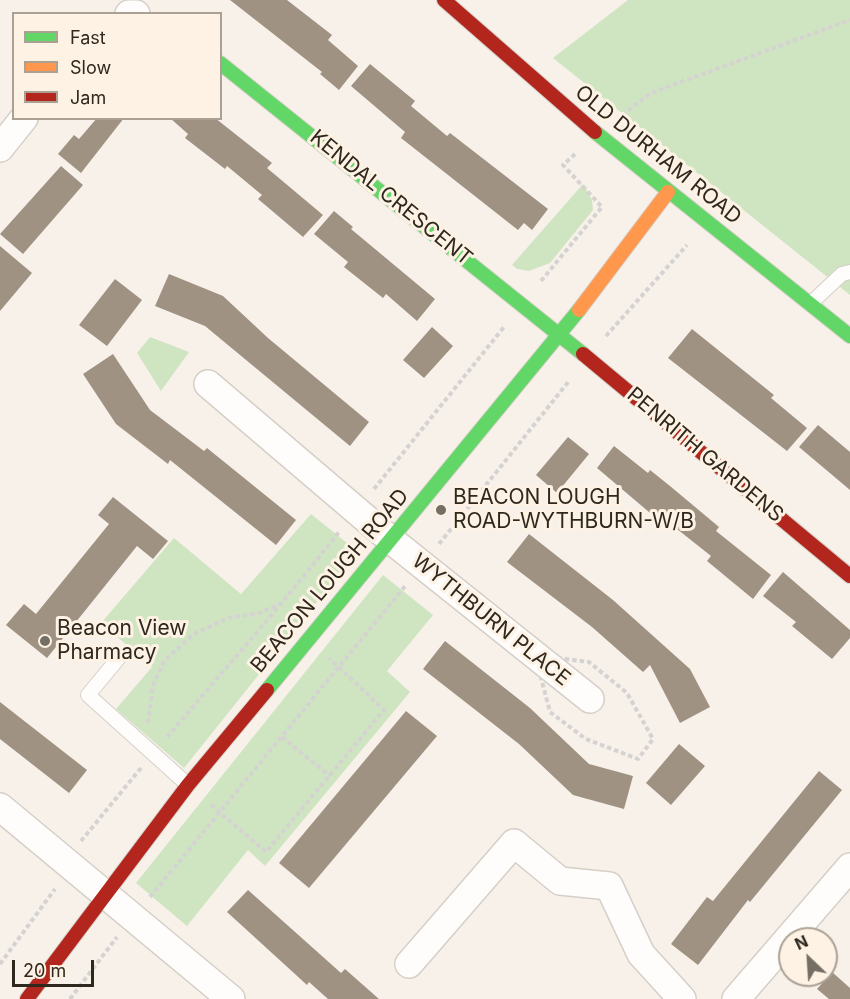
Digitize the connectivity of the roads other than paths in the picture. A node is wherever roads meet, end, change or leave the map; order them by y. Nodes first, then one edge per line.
1 (444, 0) edge
2 (222, 65) edge
3 (22, 120) edge
4 (0, 148) edge
5 (668, 192) junction
6 (850, 272) edge
7 (809, 304) junction
8 (560, 335) junction
9 (850, 336) edge
10 (208, 384) dead end
11 (392, 540) junction
12 (850, 576) edge
13 (121, 655) dead end
14 (590, 699) dead end
15 (188, 785) junction
16 (0, 807) edge
17 (845, 882) edge
18 (107, 894) junction
19 (409, 964) dead end
20 (27, 999) edge
21 (231, 999) edge
22 (682, 999) edge
23 (736, 999) edge

1 - 5 street, OLD DURHAM ROAD
2 - 8 street, KENDAL CRESCENT
3 - 4 street
5 - 7 street, OLD DURHAM ROAD
5 - 8 street, BEACON LOUGH ROAD
6 - 7 lane
7 - 9 street, OLD DURHAM ROAD
8 - 11 street, BEACON LOUGH ROAD
8 - 12 street, PENRITH GARDENS
10 - 11 street, WYTHBURN PLACE
11 - 14 street, WYTHBURN PLACE
11 - 15 street, BEACON LOUGH ROAD
13 - 15 lane
15 - 18 street, BEACON LOUGH ROAD
16 - 18 street
17 - 23 street
18 - 20 street, BEACON LOUGH ROAD
18 - 21 street
19 - 22 street

